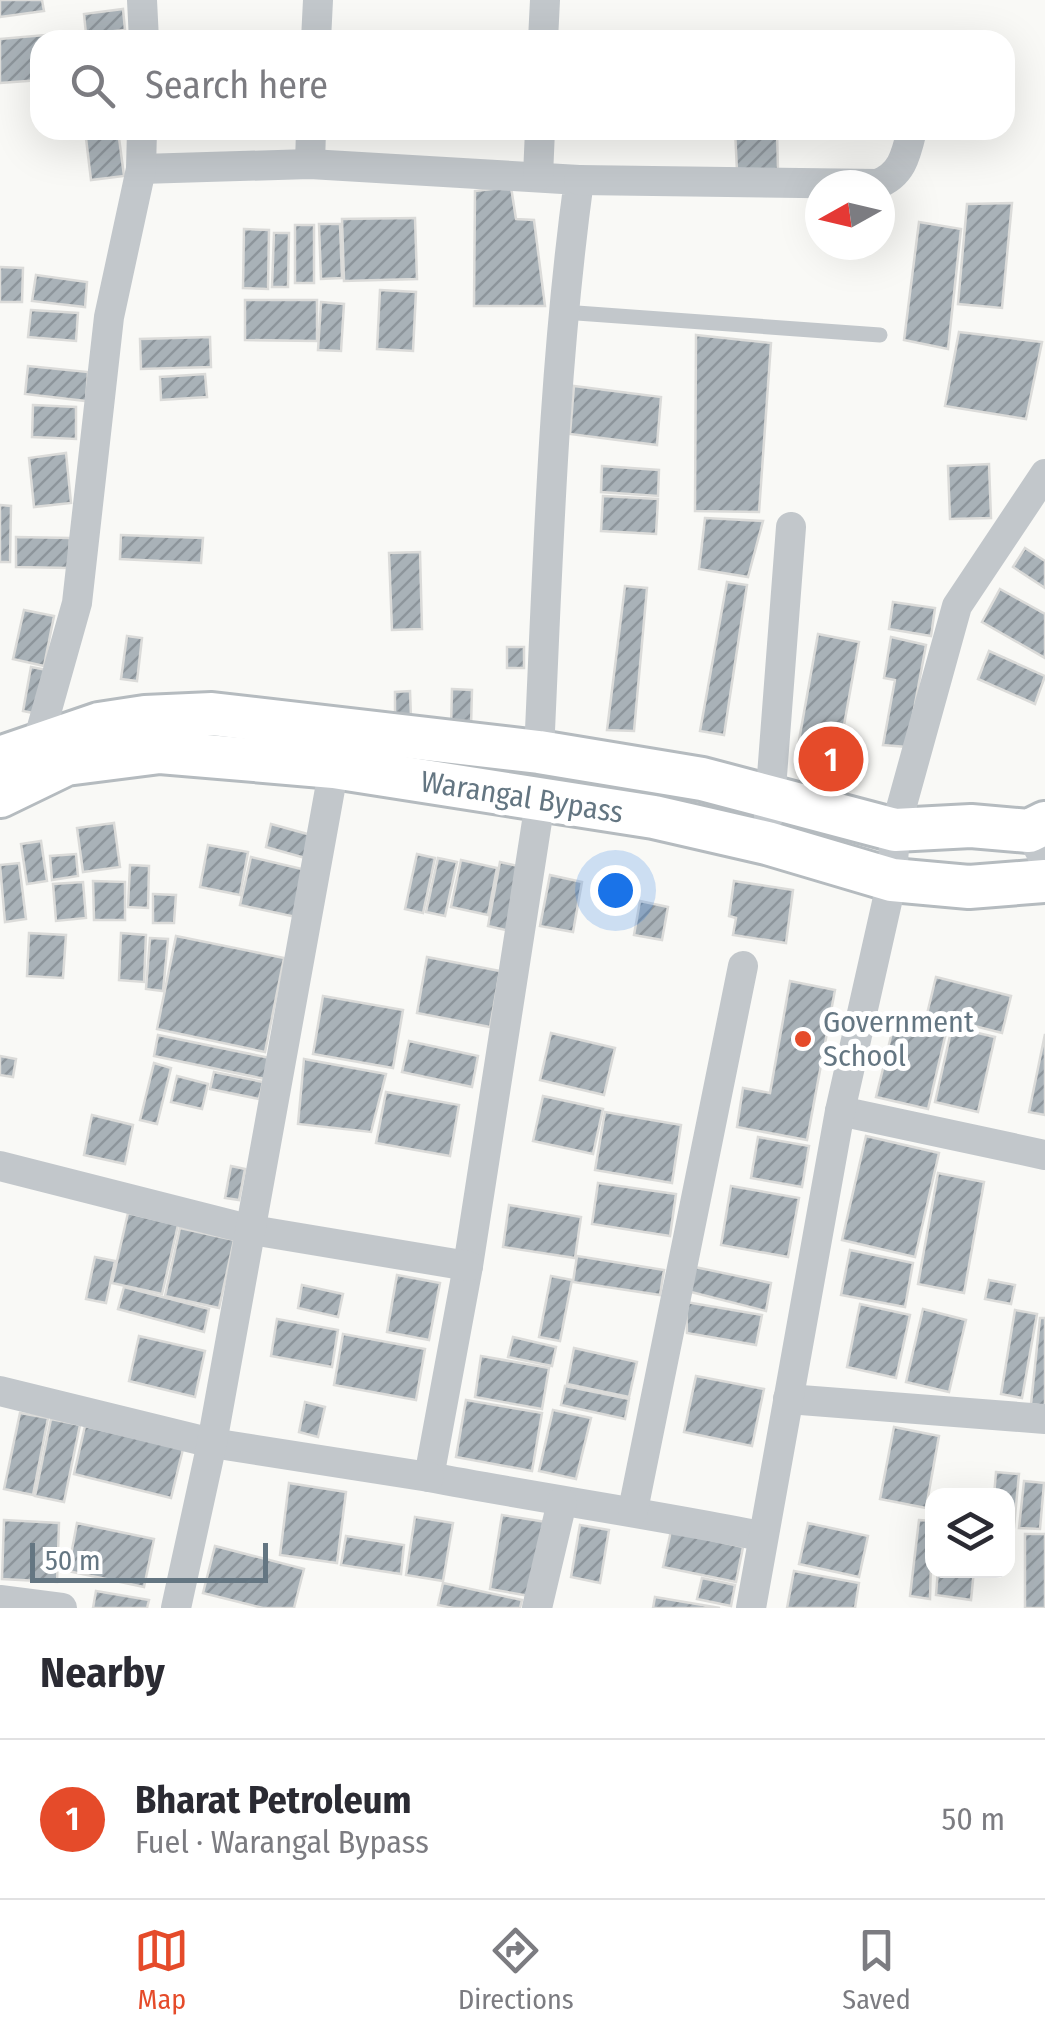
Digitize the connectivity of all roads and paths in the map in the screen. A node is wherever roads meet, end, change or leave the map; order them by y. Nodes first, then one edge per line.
1 (142, 0) edge
2 (318, 0) edge
3 (545, 0) edge
4 (144, 30) edge
5 (316, 30) edge
6 (544, 30) edge
7 (142, 140) edge
8 (311, 140) edge
9 (540, 140) edge
10 (910, 140) edge
11 (310, 164) junction
12 (141, 169) junction
13 (538, 176) junction
14 (579, 180) junction
15 (563, 312) junction
16 (880, 336) dead end
17 (1045, 474) edge
18 (791, 526) dead end
19 (19, 751) edge
20 (539, 752) junction
21 (334, 767) junction
22 (770, 795) junction
23 (0, 796) edge
24 (540, 802) junction
25 (895, 830) junction
26 (1040, 838) edge
27 (767, 843) junction
28 (892, 880) junction
29 (1045, 882) edge
30 (742, 966) dead end
31 (840, 1111) junction
32 (1045, 1155) edge
33 (0, 1166) edge
34 (252, 1230) junction
35 (468, 1266) junction
36 (0, 1391) edge
37 (788, 1399) junction
38 (1045, 1419) edge
39 (212, 1443) junction
40 (429, 1477) junction
41 (562, 1502) junction
42 (633, 1510) junction
43 (762, 1536) junction
44 (0, 1600) edge
45 (62, 1608) edge
46 (176, 1608) edge
47 (537, 1608) edge
48 (751, 1608) edge

1 - 4 street
2 - 5 street
3 - 6 street
7 - 12 street
8 - 11 street
9 - 13 street
10 - 14 street
11 - 12 street
11 - 13 street
12 - 19 street
13 - 14 street
14 - 15 street
15 - 16 lane
15 - 20 street
17 - 25 street
18 - 22 street
19 - 20 main road
20 - 22 main road
21 - 23 main road, Warangal Bypass
21 - 24 main road, Warangal Bypass
21 - 34 street
22 - 25 main road
22 - 27 street
24 - 27 main road, Warangal Bypass
24 - 35 street
25 - 26 main road
25 - 28 street
27 - 28 main road, Warangal Bypass
28 - 29 main road, Warangal Bypass
28 - 31 street
30 - 42 street
31 - 32 street
31 - 37 street
33 - 34 street
34 - 35 street
34 - 39 street
35 - 40 street
36 - 39 street
37 - 38 street
37 - 43 street
39 - 40 street
39 - 46 street
40 - 41 street
41 - 42 street
41 - 47 street
42 - 43 street
43 - 48 street
44 - 45 street

